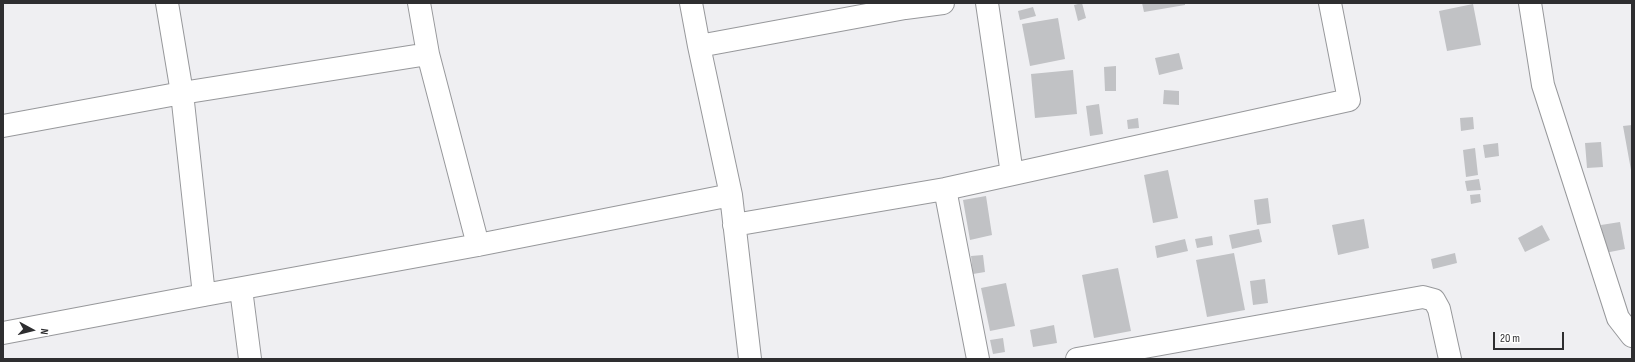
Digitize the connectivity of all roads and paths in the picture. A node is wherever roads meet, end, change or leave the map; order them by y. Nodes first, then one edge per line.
1 (167, 3) edge
2 (419, 3) edge
3 (691, 3) edge
4 (943, 3) edge
5 (987, 3) edge
6 (1330, 3) edge
7 (1530, 3) edge
8 (904, 6) edge
9 (699, 46) junction
10 (428, 54) junction
11 (182, 93) junction
12 (3, 126) edge
13 (1012, 174) junction
14 (945, 189) junction
15 (731, 195) junction
16 (734, 225) junction
17 (478, 245) junction
18 (241, 289) junction
19 (204, 295) junction
20 (3, 333) edge
21 (1632, 336) edge
22 (250, 359) edge
23 (750, 359) edge
24 (978, 359) edge
25 (1077, 359) edge
26 (1450, 359) edge

1 - 11 street
2 - 10 street
3 - 9 street
4 - 8 street
5 - 13 street
6 - 13 street
7 - 21 street
8 - 9 street
9 - 15 street
10 - 11 street
10 - 17 street
11 - 12 street
11 - 19 street
13 - 14 street
14 - 16 street
14 - 24 street
15 - 16 street
15 - 17 street
16 - 23 street
17 - 18 street
18 - 19 street
18 - 22 street
19 - 20 street
25 - 26 street

